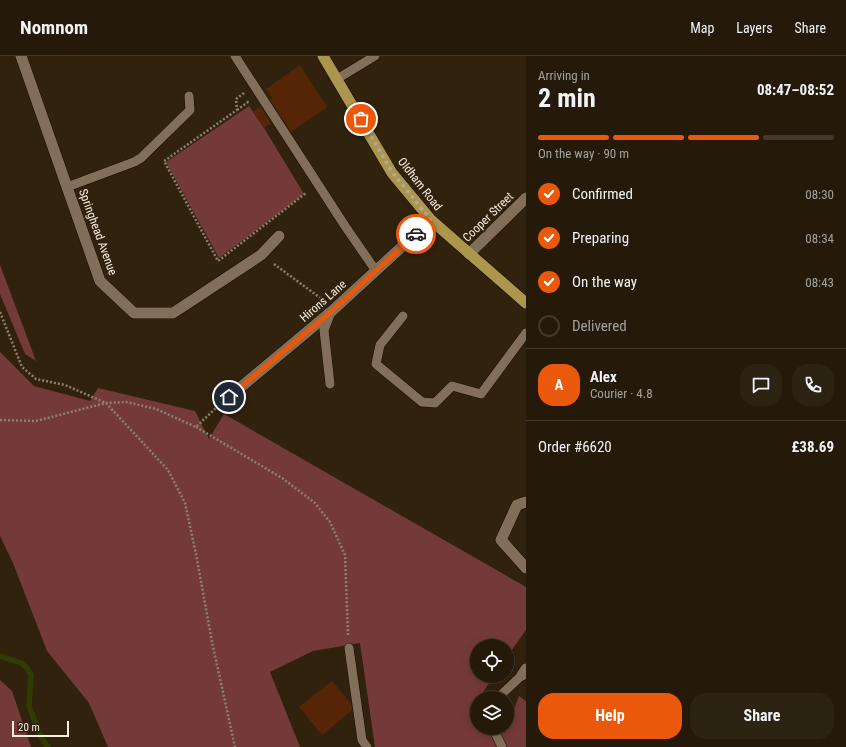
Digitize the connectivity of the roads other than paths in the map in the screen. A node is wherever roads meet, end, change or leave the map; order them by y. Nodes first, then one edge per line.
1 (21, 56) edge
2 (235, 56) edge
3 (323, 56) edge
4 (375, 56) edge
5 (337, 79) junction
6 (189, 96) dead end
7 (67, 187) junction
8 (526, 198) edge
9 (431, 220) junction
10 (279, 236) dead end
11 (469, 254) junction
12 (376, 271) junction
13 (526, 303) edge
14 (333, 309) junction
15 (404, 316) dead end
16 (526, 333) edge
17 (330, 384) dead end
18 (229, 397) road end
19 (526, 502) edge
20 (526, 568) edge
21 (349, 648) road end
22 (524, 672) edge
23 (505, 691) edge
24 (496, 735) edge
25 (368, 747) edge
26 (502, 747) edge

1 - 7 street, Springhead Avenue
2 - 12 lane
3 - 5 main road, Oldham Road
4 - 5 lane
5 - 9 main road, Oldham Road
6 - 7 lane
7 - 10 street, Springhead Avenue
8 - 11 street, Cooper Street
9 - 11 main road, Oldham Road
9 - 12 street, Hirons Lane
11 - 13 main road, Oldham Road
12 - 14 street, Hirons Lane
14 - 17 lane
14 - 18 street, Hirons Lane
15 - 16 lane
19 - 20 street
21 - 25 lane
22 - 23 lane
24 - 26 lane

